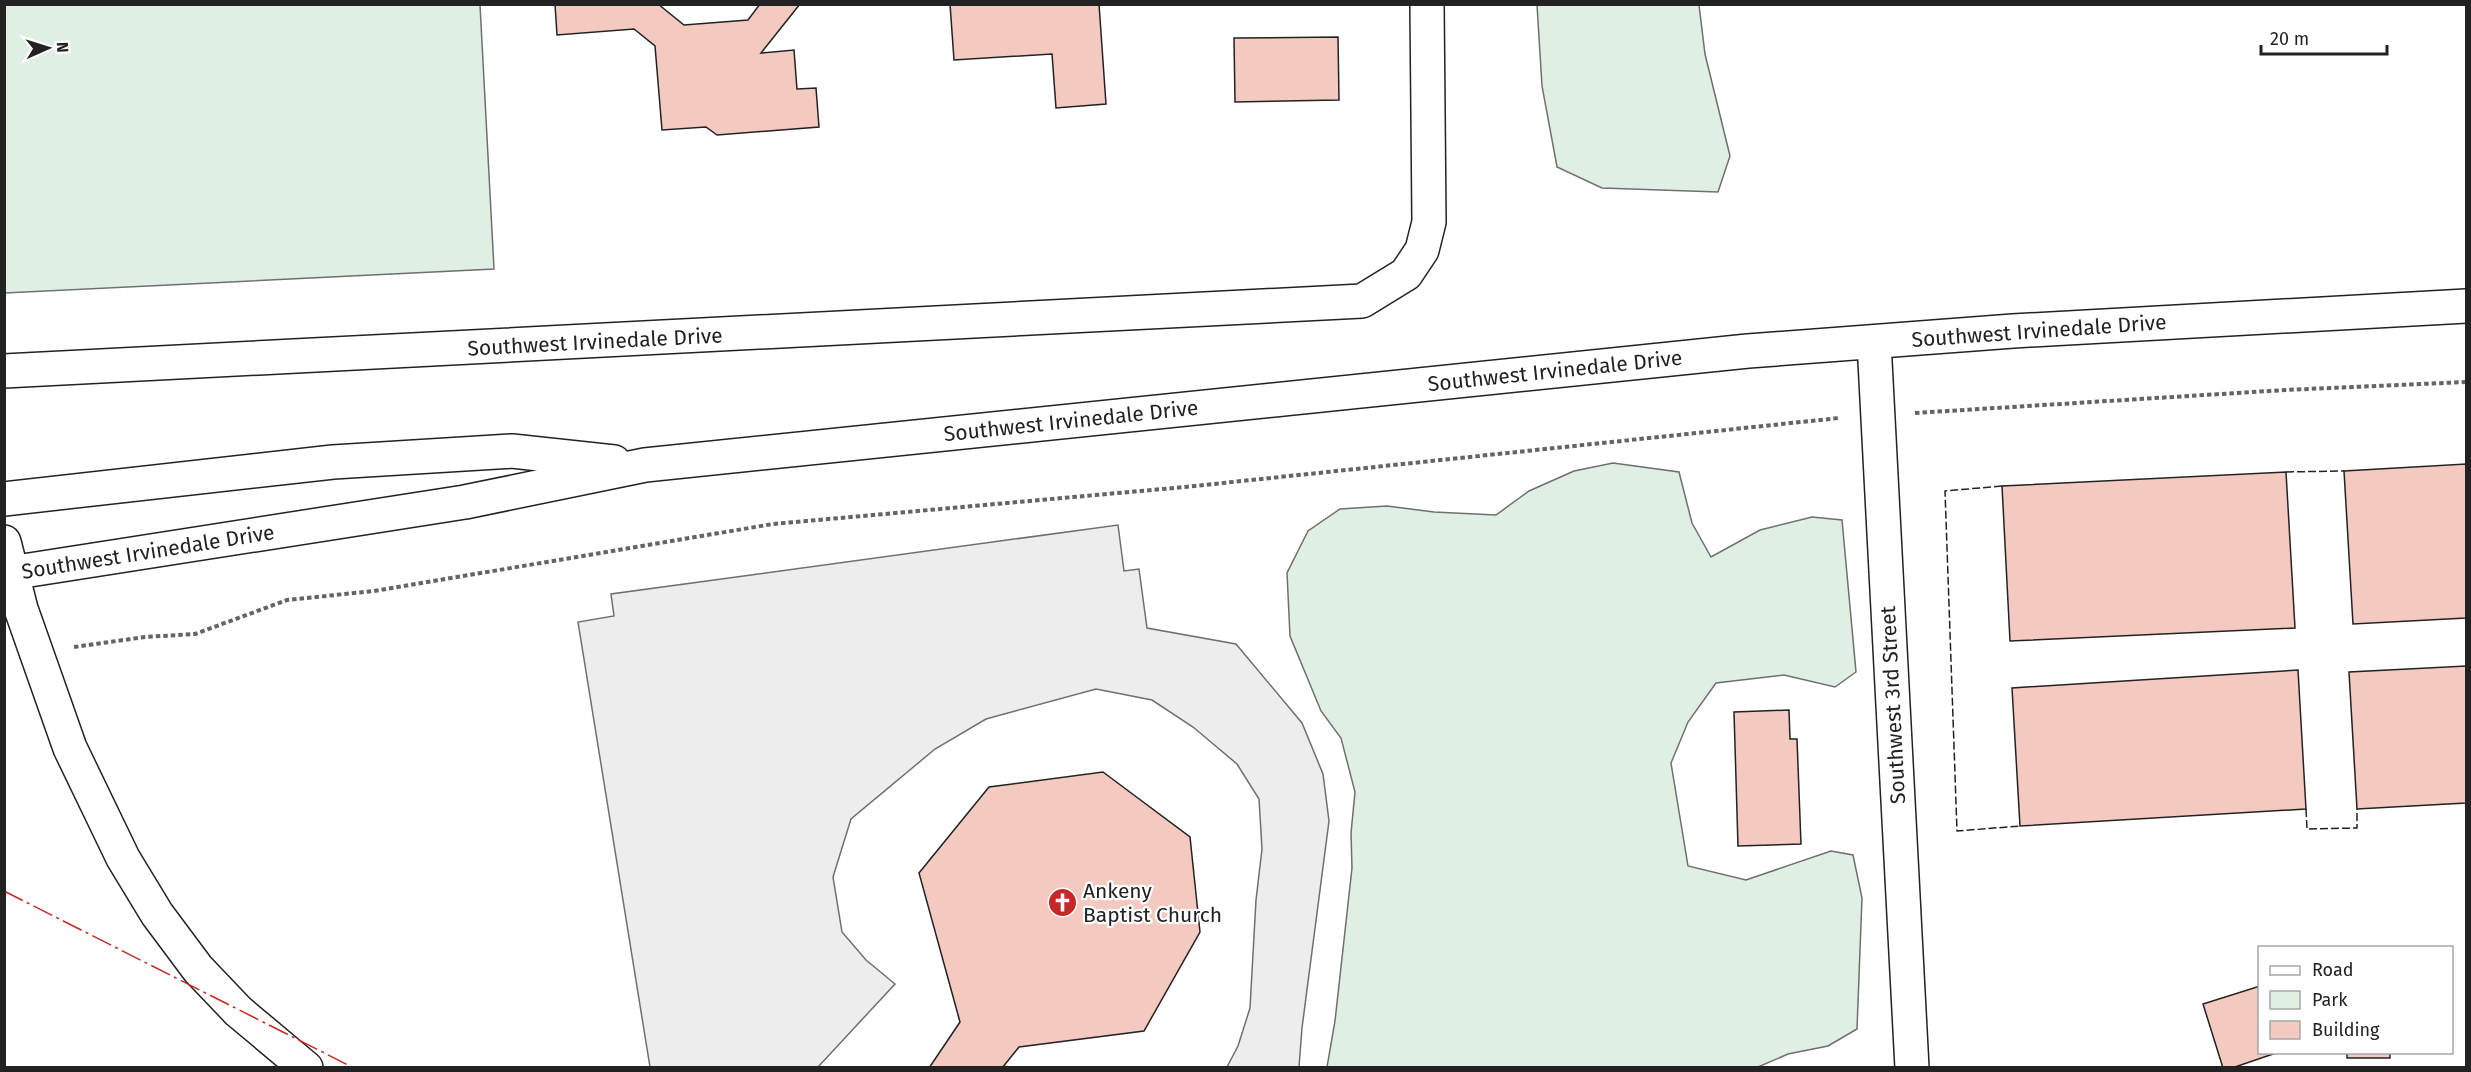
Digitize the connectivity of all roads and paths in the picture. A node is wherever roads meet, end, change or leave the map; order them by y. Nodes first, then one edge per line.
1 (1427, 4) edge
2 (2466, 306) edge
3 (1874, 342) junction
4 (4, 371) edge
5 (2466, 382) edge
6 (1878, 416) junction
7 (645, 465) junction
8 (4, 498) edge
9 (7, 563) edge
10 (36, 652) junction
11 (306, 1068) edge
12 (1912, 1068) edge

1 - 4 main road, Southwest Irvinedale Drive
2 - 3 main road, Southwest Irvinedale Drive
3 - 6 main road, Southwest 3rd Street
3 - 7 main road, Southwest Irvinedale Drive
5 - 6 path
6 - 10 path
6 - 12 main road, Southwest 3rd Street
7 - 8 main road, Southwest Irvinedale Drive
7 - 9 main road, Southwest Irvinedale Drive
9 - 10 main road
10 - 11 main road

